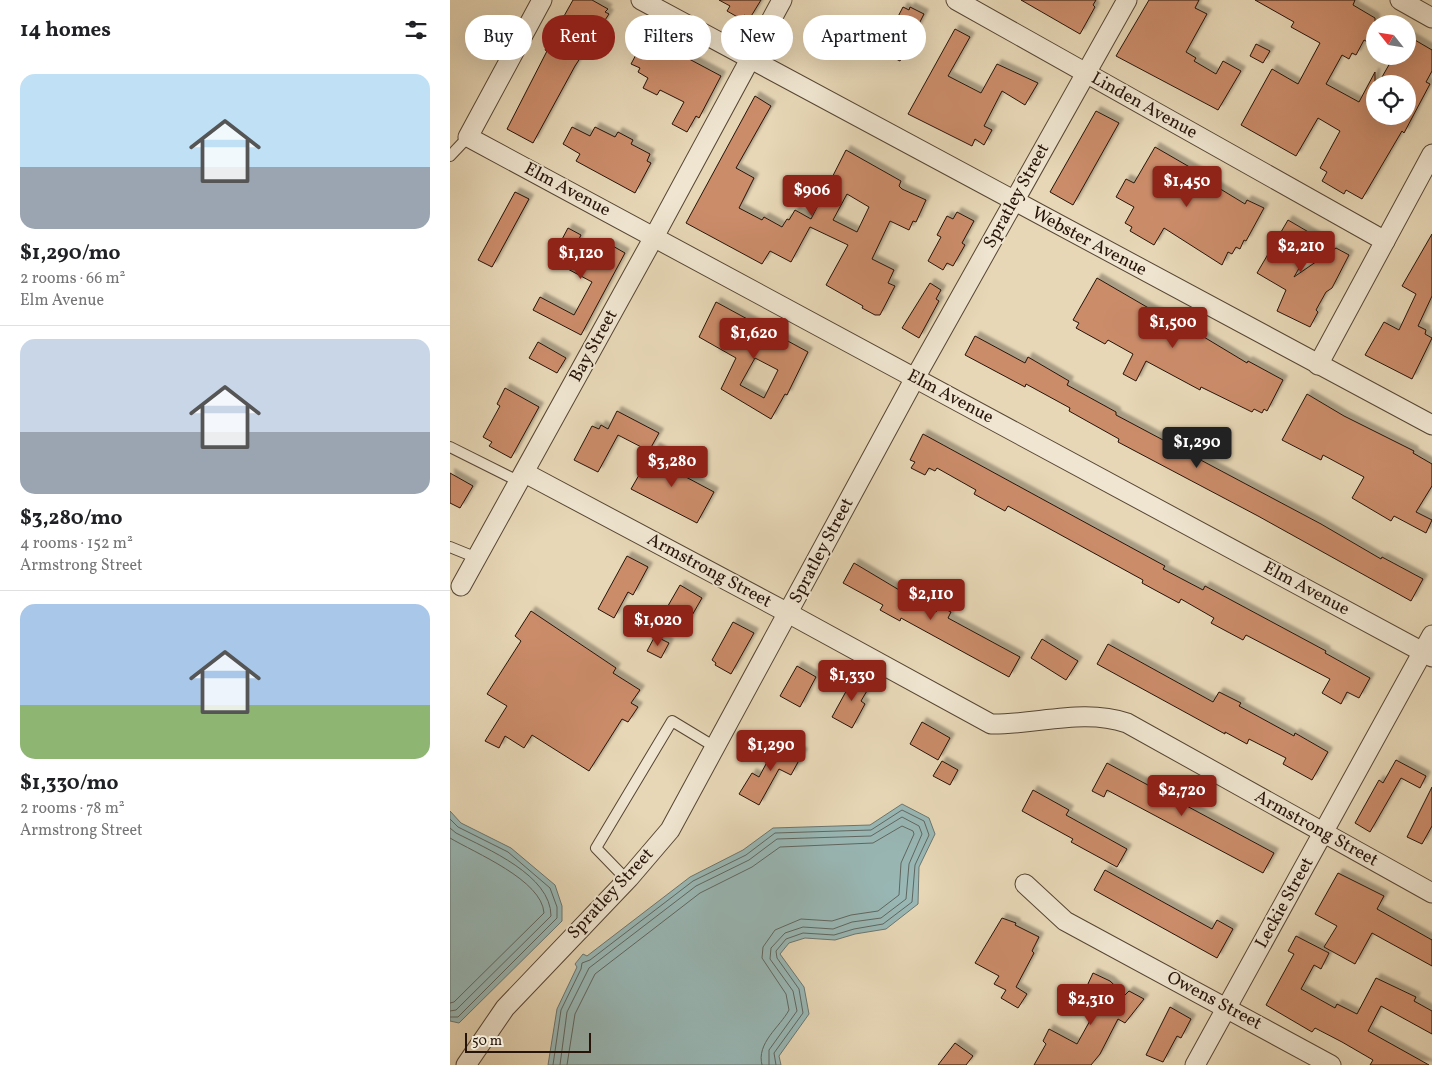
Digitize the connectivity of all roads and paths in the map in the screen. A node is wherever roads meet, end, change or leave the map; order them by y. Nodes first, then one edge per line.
1 (542, 0) edge
2 (641, 0) edge
3 (782, 0) edge
4 (956, 0) edge
5 (1126, 0) edge
6 (1400, 0) edge
7 (774, 15) edge
8 (1432, 18) edge
9 (721, 43) edge
10 (749, 60) edge
11 (754, 60) edge
12 (1086, 73) junction
13 (468, 137) junction
14 (1432, 154) edge
15 (450, 156) edge
16 (1014, 201) junction
17 (654, 237) junction
18 (1385, 241) junction
19 (1318, 365) junction
20 (916, 378) junction
21 (1432, 426) edge
22 (450, 448) edge
23 (522, 478) junction
24 (450, 547) edge
25 (477, 558) junction
26 (461, 586) dead end
27 (788, 612) junction
28 (1432, 635) edge
29 (1427, 654) edge
30 (715, 746) junction
31 (1323, 833) junction
32 (627, 880) junction
33 (1025, 884) dead end
34 (1432, 893) edge
35 (1226, 1008) junction
36 (466, 1065) edge
37 (1195, 1065) edge
38 (1331, 1065) edge

1 - 13 street
2 - 9 street, Webster Avenue
3 - 7 street, Bay Street
4 - 12 street, Linden Avenue
5 - 12 street, Spratley Street
6 - 8 street
10 - 17 street, Bay Street
11 - 16 street, Webster Avenue
12 - 16 street, Spratley Street
12 - 18 street, Linden Avenue
13 - 15 lane
13 - 17 street, Elm Avenue
14 - 18 street
16 - 19 street, Webster Avenue
16 - 20 street, Spratley Street
17 - 20 street, Elm Avenue
17 - 23 street, Bay Street
18 - 19 street
19 - 21 street, Webster Avenue
20 - 27 street, Spratley Street
20 - 29 street, Elm Avenue
22 - 23 lane
23 - 25 street, Bay Street
23 - 27 street, Armstrong Street
24 - 25 lane
25 - 26 street, Bay Street
27 - 30 street, Spratley Street
27 - 31 street, Armstrong Street
28 - 29 street, Leckie Street
29 - 31 street, Leckie Street
30 - 32 street, Spratley Street
30 - 32 lane
31 - 34 street, Armstrong Street
31 - 35 street, Leckie Street
32 - 36 street, Spratley Street
33 - 35 street, Owens Street
35 - 37 street, Leckie Street
35 - 38 street, Owens Street

